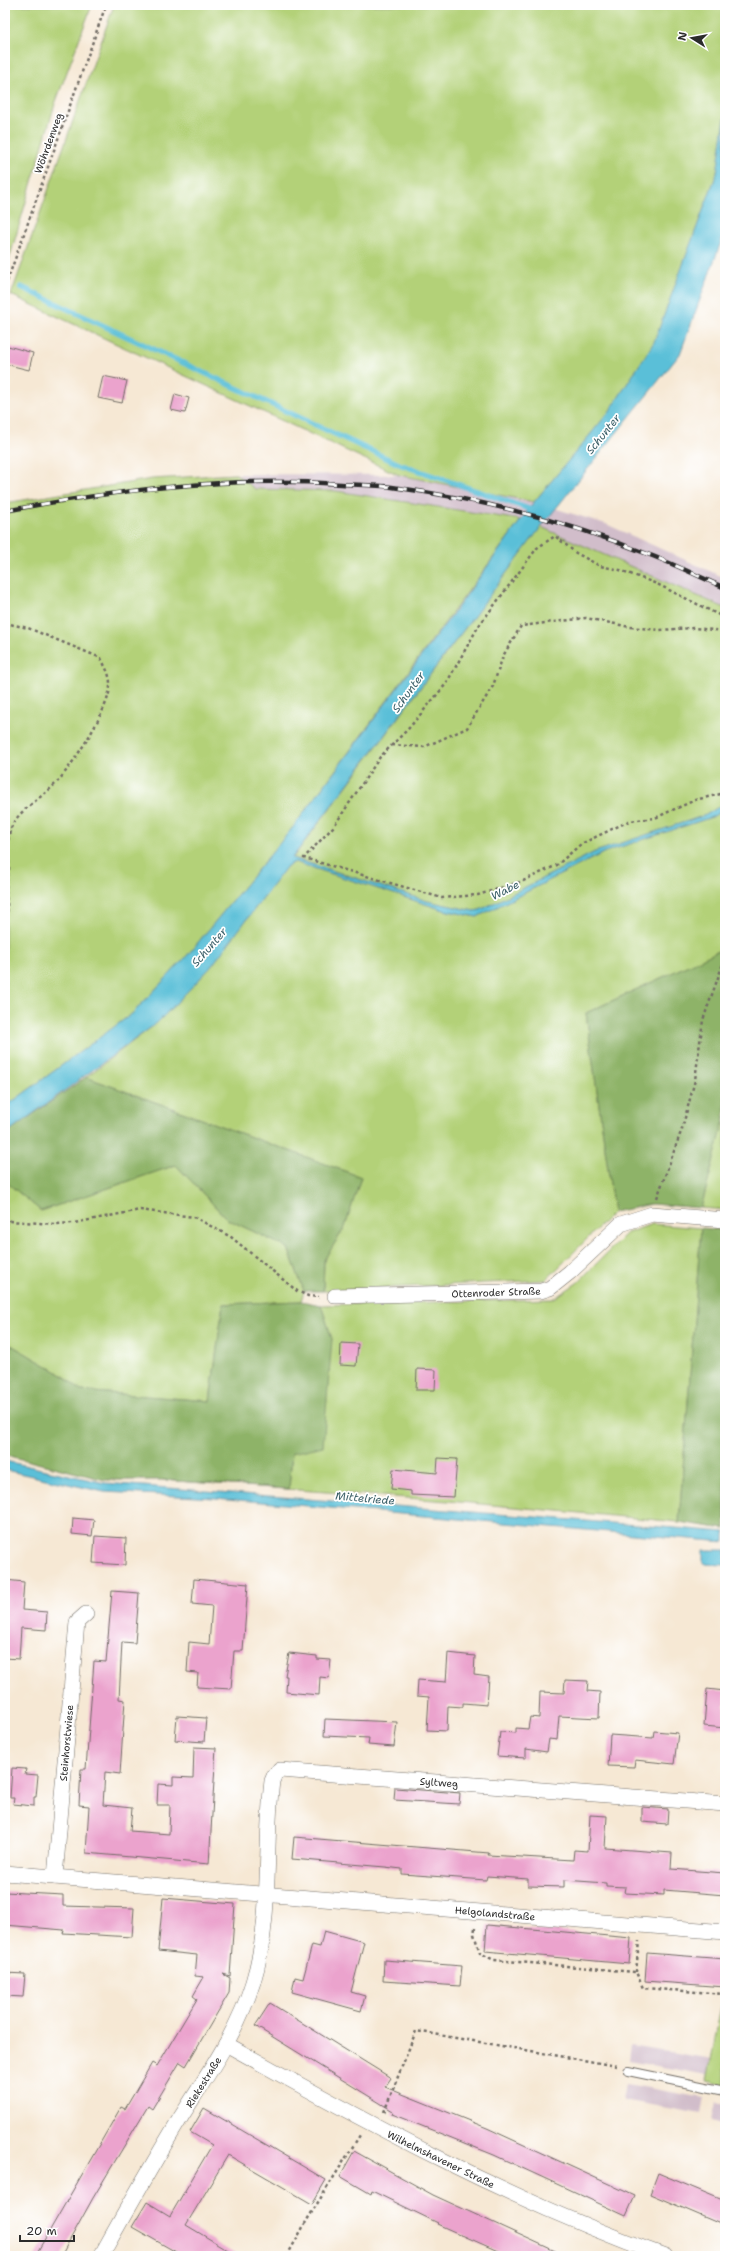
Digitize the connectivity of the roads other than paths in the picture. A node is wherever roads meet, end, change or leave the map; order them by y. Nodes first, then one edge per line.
1 (725, 1220) edge
2 (335, 1296) road end
3 (86, 1614) dead end
4 (725, 1804) edge
5 (5, 1873) edge
6 (55, 1877) junction
7 (265, 1893) junction
8 (725, 1932) edge
9 (226, 2044) junction
10 (628, 2071) road end
11 (725, 2091) edge
12 (101, 2256) edge
13 (665, 2256) edge

1 - 2 street, Ottenroder Straße
3 - 6 street, Steinhorstwiese
4 - 7 street, Syltweg
5 - 6 street
6 - 7 street
7 - 8 street, Helgolandstraße
7 - 9 street, Riekestraße
9 - 12 street, Riekestraße
9 - 13 street, Wilhelmshavener Straße
10 - 11 lane

